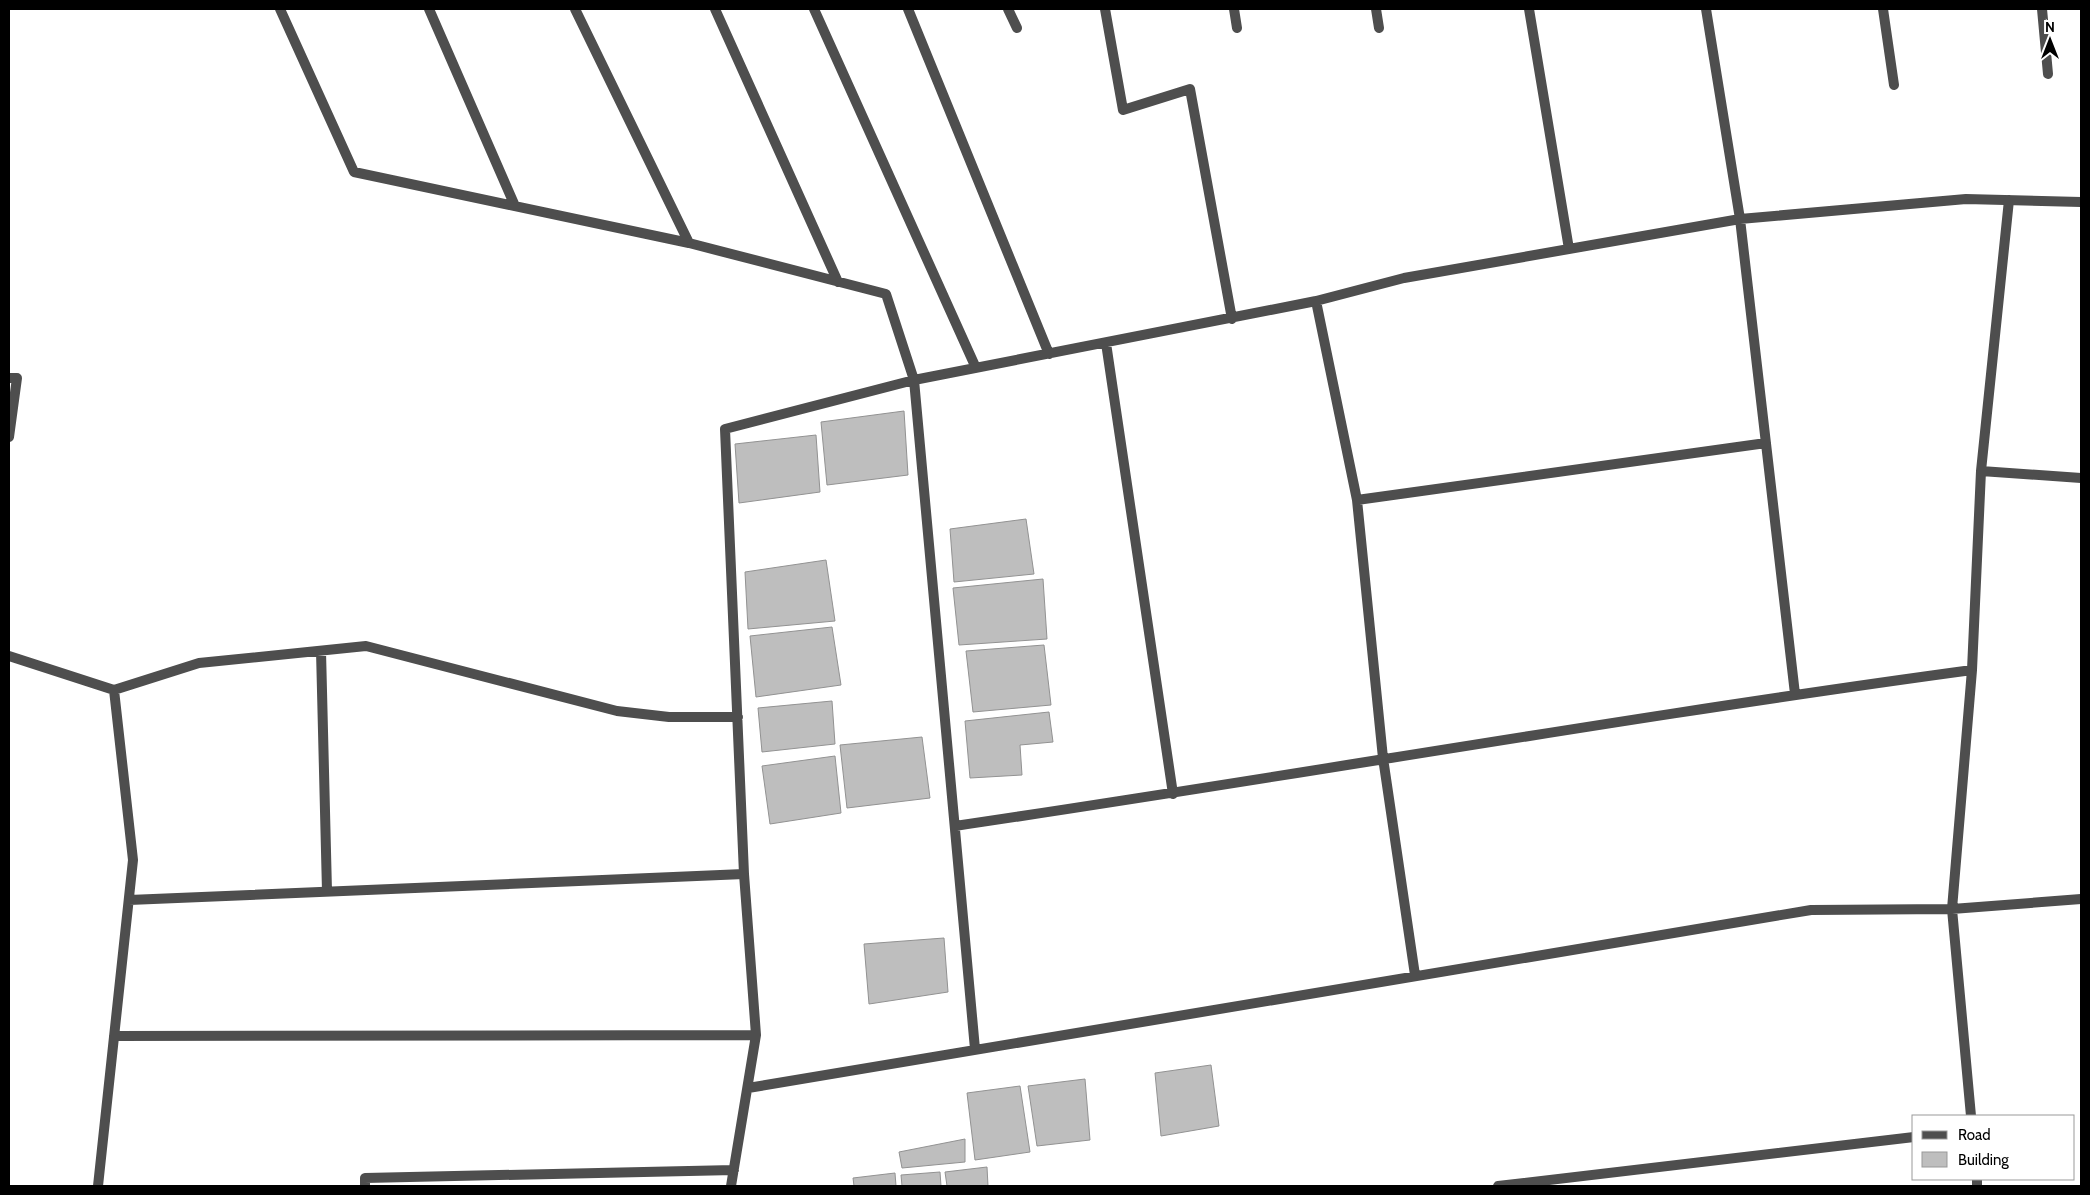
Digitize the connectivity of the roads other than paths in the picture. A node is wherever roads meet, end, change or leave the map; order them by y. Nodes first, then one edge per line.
1 (280, 9) edge
2 (429, 9) edge
3 (576, 9) edge
4 (715, 9) edge
5 (814, 9) edge
6 (908, 9) edge
7 (1008, 9) edge
8 (1105, 9) edge
9 (1234, 9) edge
10 (1376, 9) edge
11 (1530, 9) edge
12 (1706, 9) edge
13 (1883, 9) edge
14 (2042, 9) edge
15 (1018, 28) dead end
16 (1237, 28) dead end
17 (1379, 28) dead end
18 (2048, 74) dead end
19 (1894, 85) dead end
20 (2009, 200) junction
21 (2081, 202) edge
22 (514, 206) junction
23 (1740, 219) junction
24 (690, 243) junction
25 (1569, 249) junction
26 (838, 282) junction
27 (1316, 302) junction
28 (1232, 319) junction
29 (1106, 343) junction
30 (1050, 354) junction
31 (976, 368) junction
32 (9, 378) edge
33 (914, 380) junction
34 (9, 437) edge
35 (1766, 443) junction
36 (1981, 471) junction
37 (2081, 478) edge
38 (1357, 500) junction
39 (320, 651) junction
40 (9, 656) edge
41 (1972, 670) junction
42 (114, 690) junction
43 (1795, 694) junction
44 (738, 716) junction
45 (1382, 758) junction
46 (1173, 794) junction
47 (955, 826) junction
48 (744, 874) junction
49 (327, 891) junction
50 (2081, 899) edge
51 (129, 900) junction
52 (1952, 909) junction
53 (1415, 975) junction
54 (756, 1035) junction
55 (114, 1036) junction
56 (976, 1049) junction
57 (748, 1088) junction
58 (1971, 1115) edge
59 (1912, 1137) edge
60 (734, 1170) junction
61 (98, 1186) edge
62 (364, 1186) edge
63 (731, 1186) edge
64 (1498, 1186) edge

1 - 22 street
2 - 22 street
3 - 24 street
4 - 26 street
5 - 31 street
6 - 30 street
7 - 15 street
8 - 28 street
9 - 16 street
10 - 17 street
11 - 25 street
12 - 23 street
13 - 19 street
14 - 18 street
20 - 21 street
20 - 23 street
20 - 36 street
22 - 24 street
23 - 25 street
23 - 35 street
24 - 26 street
25 - 27 street
26 - 33 street
27 - 28 street
27 - 38 street
28 - 29 street
29 - 30 street
29 - 46 street
30 - 31 street
31 - 33 street
32 - 34 street
33 - 44 street
33 - 47 street
35 - 38 street
35 - 43 street
36 - 37 street
36 - 41 street
38 - 45 street
39 - 42 street
39 - 44 street
39 - 49 street
40 - 42 street
41 - 43 street
41 - 52 street
42 - 51 street
43 - 45 street
44 - 48 street
45 - 46 street
45 - 53 street
46 - 47 street
47 - 56 street
48 - 49 street
48 - 54 street
49 - 51 street
50 - 52 street
51 - 55 street
52 - 53 street
52 - 58 street
53 - 56 street
54 - 55 street
54 - 57 street
55 - 61 street
56 - 57 street
57 - 60 street
59 - 64 street
60 - 62 street
60 - 63 street

